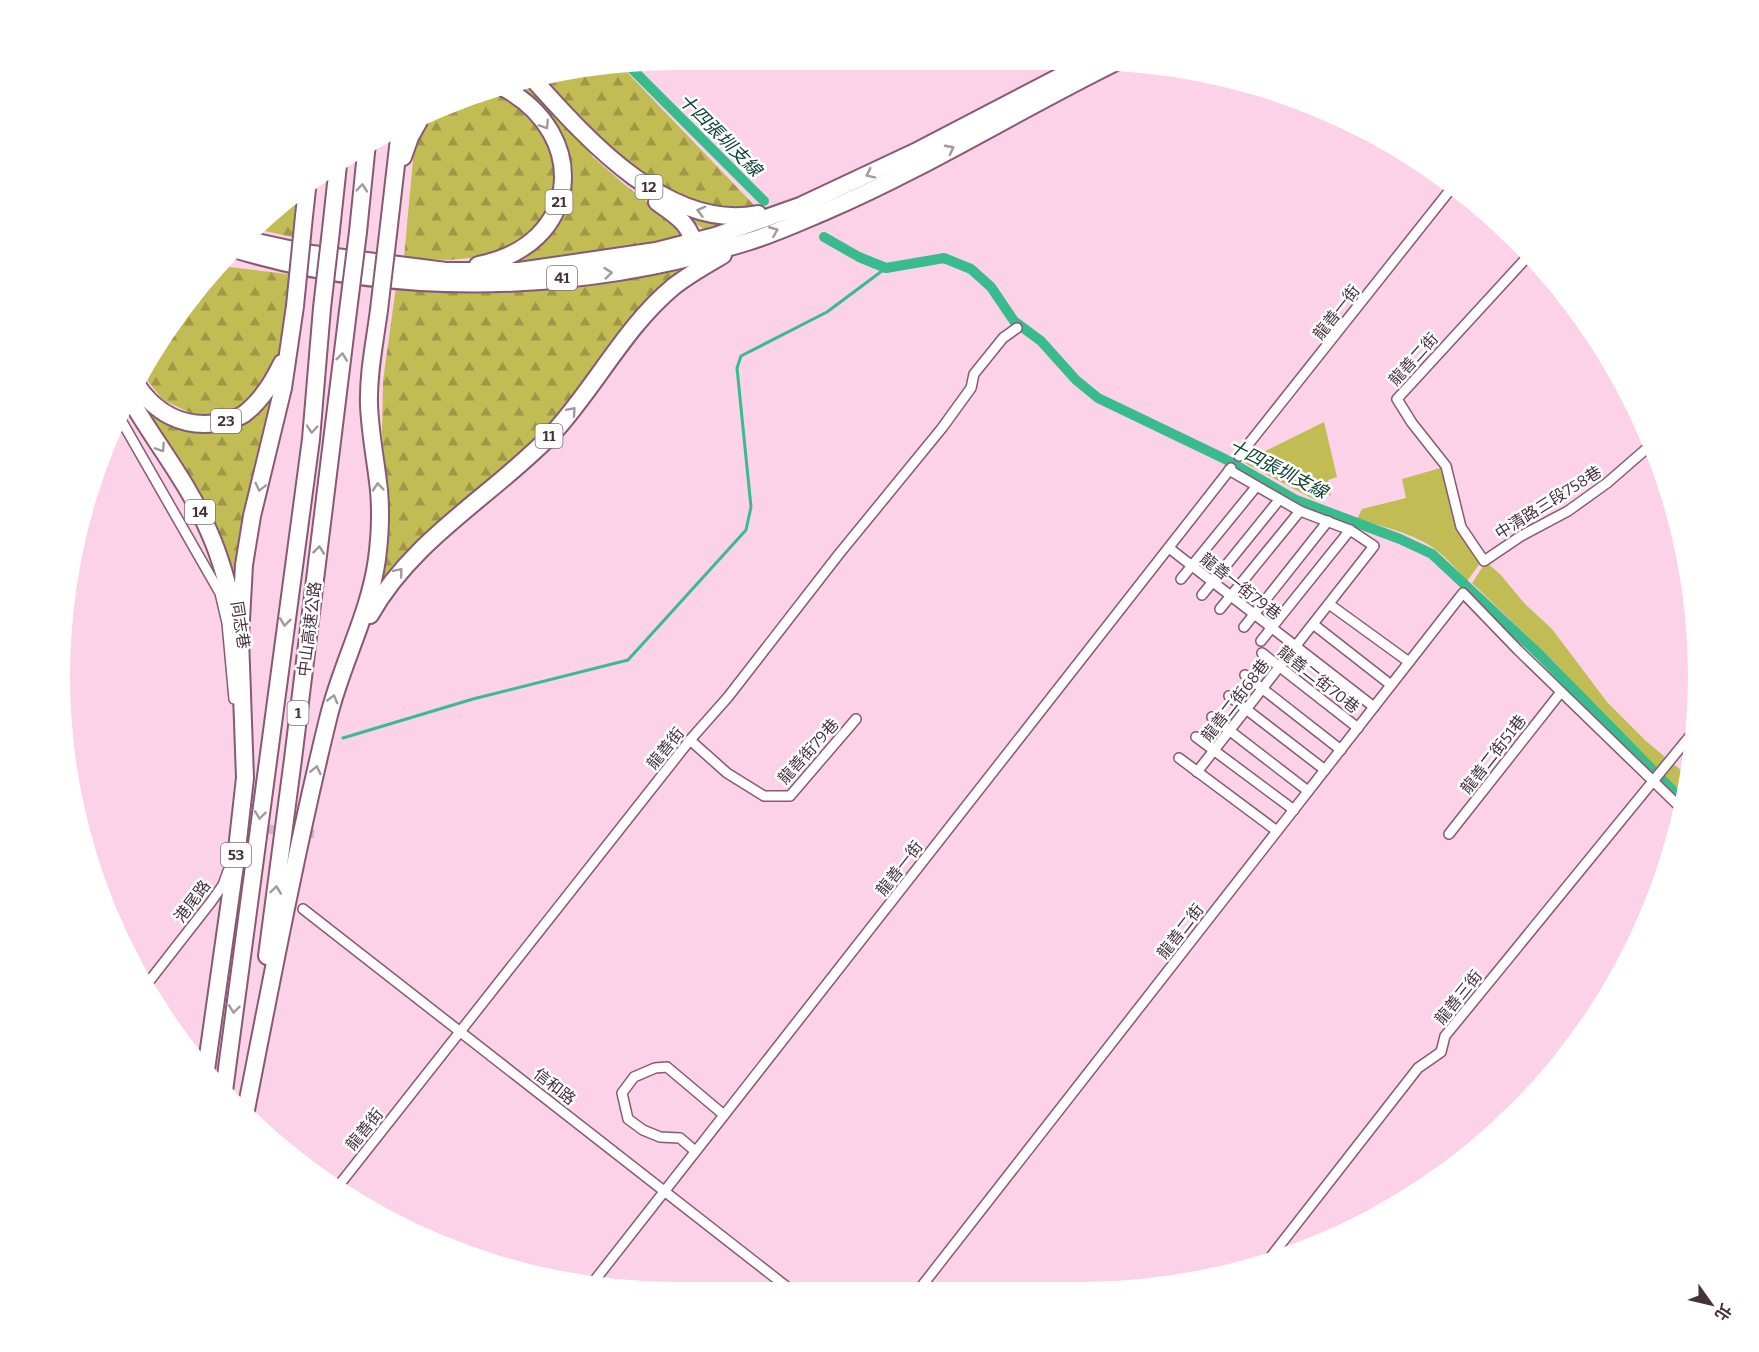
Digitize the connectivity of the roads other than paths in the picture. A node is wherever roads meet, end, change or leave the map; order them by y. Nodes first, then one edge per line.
1 (1073, 70) edge
2 (1099, 71) edge
3 (540, 86) edge
4 (512, 93) edge
5 (572, 120) junction
6 (414, 130) edge
7 (398, 138) edge
8 (366, 157) edge
9 (337, 175) edge
10 (393, 190) junction
11 (1448, 193) edge
12 (306, 197) edge
13 (800, 206) junction
14 (749, 241) junction
15 (255, 242) edge
16 (696, 249) junction
17 (244, 252) edge
18 (237, 260) edge
19 (273, 261) junction
20 (1523, 261) edge
21 (446, 271) junction
22 (1017, 328) dead end
23 (290, 343) junction
24 (142, 392) edge
25 (134, 406) edge
26 (125, 427) edge
27 (1644, 450) edge
28 (1239, 456) dead end
29 (1230, 469) joint
30 (1256, 487) junction
31 (1279, 500) junction
32 (1300, 511) junction
33 (1328, 521) junction
34 (1350, 530) junction
35 (1169, 549) junction
36 (1484, 561) joint
37 (1192, 566) junction
38 (1181, 579) dead end
39 (1213, 583) junction
40 (1202, 596) dead end
41 (1231, 597) junction
42 (1329, 604) junction
43 (1220, 609) dead end
44 (1254, 614) junction
45 (1313, 624) junction
46 (1244, 627) dead end
47 (1272, 628) junction
48 (240, 638) junction
49 (356, 639) junction
50 (1261, 641) dead end
51 (1295, 647) junction
52 (1262, 653) dead end
53 (1409, 662) junction
54 (1279, 667) junction
55 (1245, 675) dead end
56 (1391, 685) junction
57 (1262, 689) junction
58 (1561, 692) junction
59 (1229, 696) dead end
60 (1374, 707) junction
61 (1246, 709) junction
62 (1212, 717) dead end
63 (856, 719) dead end
64 (1358, 728) junction
65 (1229, 731) junction
66 (1196, 737) dead end
67 (690, 740) junction
68 (1684, 741) edge
69 (1214, 750) junction
70 (1341, 750) junction
71 (1179, 758) dead end
72 (1325, 770) junction
73 (1197, 772) junction
74 (1655, 780) junction
75 (1308, 791) junction
76 (1675, 802) edge
77 (1293, 810) junction
78 (234, 825) joint
79 (1277, 831) junction
80 (1449, 834) dead end
81 (303, 909) dead end
82 (152, 978) edge
83 (461, 1032) junction
84 (208, 1059) edge
85 (225, 1080) edge
86 (246, 1102) edge
87 (246, 1102) edge
88 (724, 1115) junction
89 (695, 1151) junction
90 (343, 1181) edge
91 (664, 1190) junction
92 (1277, 1249) edge
93 (598, 1276) edge
94 (782, 1282) edge
95 (925, 1282) edge

1 -> 13 highway
14 -> 2 highway
3 - 5 highway, 12
4 -> 21 highway, 21
13 -> 5 highway, 12
5 - 16 highway
6 - 10 highway
7 - 10 highway
86 -> 8 highway, 中山高速公路 / 1, bridge
9 -> 85 highway, 中山高速公路 / 1, bridge
49 -> 10 highway, bridge
11 - 28 street, 龍善一街
12 - 23 highway, bridge
13 - 16 highway
14 - 16 highway
49 -> 14 highway, 11
15 - 21 highway
19 -> 16 highway, 41
16 - 21 highway
17 - 19 highway
18 - 19 highway
20 - 36 street, 龍善二街
22 - 67 street, 龍善街
23 - 24 highway, 23
23 -> 48 highway
25 -> 48 highway, 14
26 - 78 street, 同志巷
27 - 36 street, 中清路三段758巷
29 - 30 street, 龍善二街68巷
29 - 35 street, 龍善一街
30 - 31 street, 龍善二街68巷
30 - 37 street
31 - 32 street, 龍善二街68巷
31 - 39 street
32 - 33 street, 龍善二街68巷
32 - 41 street
33 - 34 street, 龍善二街68巷
33 - 44 street
34 - 42 street, 龍善二街68巷
34 - 47 street
35 - 37 street, 龍善一街79巷
35 - 88 street, 龍善一街
37 - 38 street
37 - 39 street, 龍善一街79巷
39 - 40 street
39 - 41 street, 龍善一街79巷
41 - 43 street
41 - 44 street, 龍善一街79巷
42 - 45 street, 龍善二街68巷
42 - 53 street
44 - 46 street
44 - 47 street, 龍善一街79巷
45 - 51 street, 龍善二街68巷
45 - 56 street
47 - 50 street
47 - 51 street, 龍善一街79巷
48 - 84 highway, 53
87 -> 49 highway
51 - 54 street, 龍善二街68巷
51 - 60 street
52 - 54 street, 龍善二街70巷
53 - 56 street, 龍善二街
53 - 58 street, 龍善二街
54 - 57 street, 龍善二街68巷
54 - 64 street, 龍善二街70巷
55 - 57 street
56 - 60 street, 龍善二街
57 - 61 street, 龍善二街68巷
57 - 70 street
58 - 74 street
58 - 80 street, 龍善二街51巷
59 - 61 street
60 - 64 street, 龍善二街
61 - 65 street, 龍善二街68巷
61 - 72 street
62 - 65 street
63 - 67 street, 龍善街79巷
64 - 70 street, 龍善二街
65 - 69 street, 龍善二街68巷
65 - 75 street
66 - 69 street
67 - 83 street, 龍善街
68 - 74 street, 龍善三街
69 - 73 street, 龍善二街68巷
69 - 77 street
70 - 72 street, 龍善二街
71 - 73 street
72 - 75 street, 龍善二街
73 - 79 street
74 - 76 street
74 - 92 street, 龍善三街
75 - 77 street, 龍善二街
77 - 79 street, 龍善二街
78 - 82 street, 港尾路
79 - 95 street, 龍善二街
81 - 83 street, 信和路
83 - 90 street, 龍善街
83 - 91 street, 信和路
88 - 89 street, 龍善一街
88 - 89 street
89 - 91 street, 龍善一街
91 - 93 street, 龍善一街
91 - 94 street, 信和路

